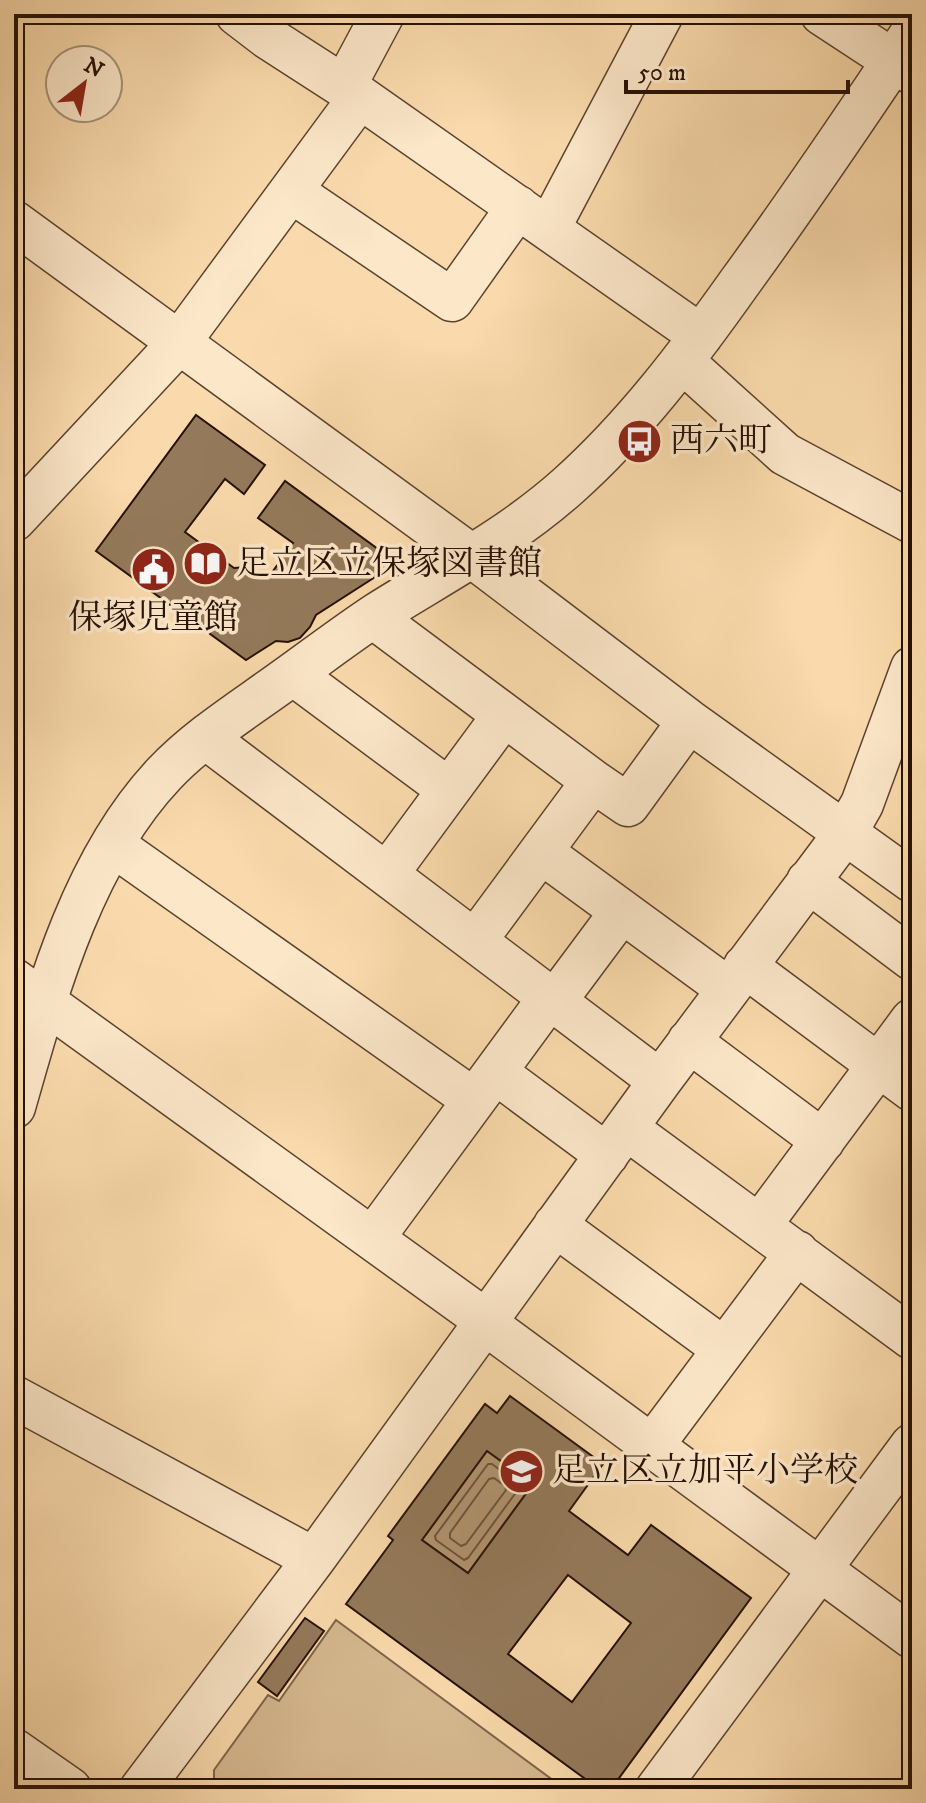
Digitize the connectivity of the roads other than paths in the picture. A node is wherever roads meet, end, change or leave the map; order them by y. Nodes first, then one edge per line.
1 (237, 14) edge
2 (383, 14) edge
3 (662, 14) edge
4 (822, 14) edge
5 (906, 56) edge
6 (352, 92) junction
7 (291, 191) junction
8 (534, 218) junction
9 (14, 222) edge
10 (178, 344) junction
11 (691, 349) junction
12 (14, 520) edge
13 (912, 522) edge
14 (473, 557) junction
15 (373, 617) junction
16 (912, 668) edge
17 (293, 674) junction
18 (504, 715) junction
19 (689, 721) junction
20 (206, 738) junction
21 (593, 781) junction
22 (448, 789) junction
23 (846, 832) junction
24 (113, 845) junction
25 (541, 852) junction
26 (387, 874) junction
27 (808, 881) junction
28 (912, 881) edge
29 (622, 911) junction
30 (475, 941) junction
31 (912, 959) edge
32 (736, 977) junction
33 (29, 991) edge
34 (552, 999) junction
35 (912, 1020) edge
36 (689, 1041) junction
37 (878, 1065) junction
38 (660, 1081) junction
39 (485, 1086) junction
40 (912, 1090) edge
41 (14, 1107) edge
42 (617, 1141) junction
43 (823, 1141) junction
44 (555, 1225) junction
45 (760, 1225) junction
46 (373, 1238) junction
47 (797, 1252) junction
48 (489, 1324) junction
49 (912, 1338) edge
50 (724, 1349) junction
51 (14, 1397) edge
52 (912, 1445) edge
53 (652, 1446) junction
54 (314, 1559) junction
55 (821, 1570) junction
56 (912, 1637) edge
57 (14, 1750) edge
58 (70, 1789) edge
59 (141, 1789) edge
60 (657, 1789) edge

1 - 6 street
2 - 6 street
3 - 8 street
4 - 5 street
5 - 11 street
6 - 7 street
6 - 8 street
7 - 8 street
7 - 10 street
8 - 11 street
9 - 10 street
10 - 12 street
10 - 14 street
11 - 13 street
11 - 14 street
14 - 15 street
14 - 19 street
15 - 17 street
15 - 18 street
16 - 23 street
17 - 20 street
17 - 22 street
18 - 21 street
18 - 22 street
19 - 21 street
19 - 23 street
20 - 24 street
20 - 26 street
21 - 25 street
22 - 26 street
23 - 27 street
23 - 28 street
24 - 33 street
24 - 39 street
25 - 29 street
25 - 30 street
26 - 30 street
27 - 31 street
27 - 32 street
29 - 32 street
29 - 34 street
30 - 34 street
32 - 36 street
32 - 37 street
33 - 41 street
33 - 46 street
34 - 38 street
34 - 39 street
35 - 37 street
36 - 38 street
36 - 43 street
37 - 40 street
37 - 43 street
38 - 42 street
39 - 42 street
39 - 46 street
42 - 44 street
42 - 45 street
43 - 45 street
44 - 48 street
44 - 50 street
45 - 47 street
46 - 48 street
47 - 49 street
47 - 50 street
48 - 53 street
48 - 54 street
50 - 53 street
51 - 54 street
52 - 55 street
53 - 55 street
54 - 59 street
55 - 56 street
55 - 60 street
57 - 58 street

